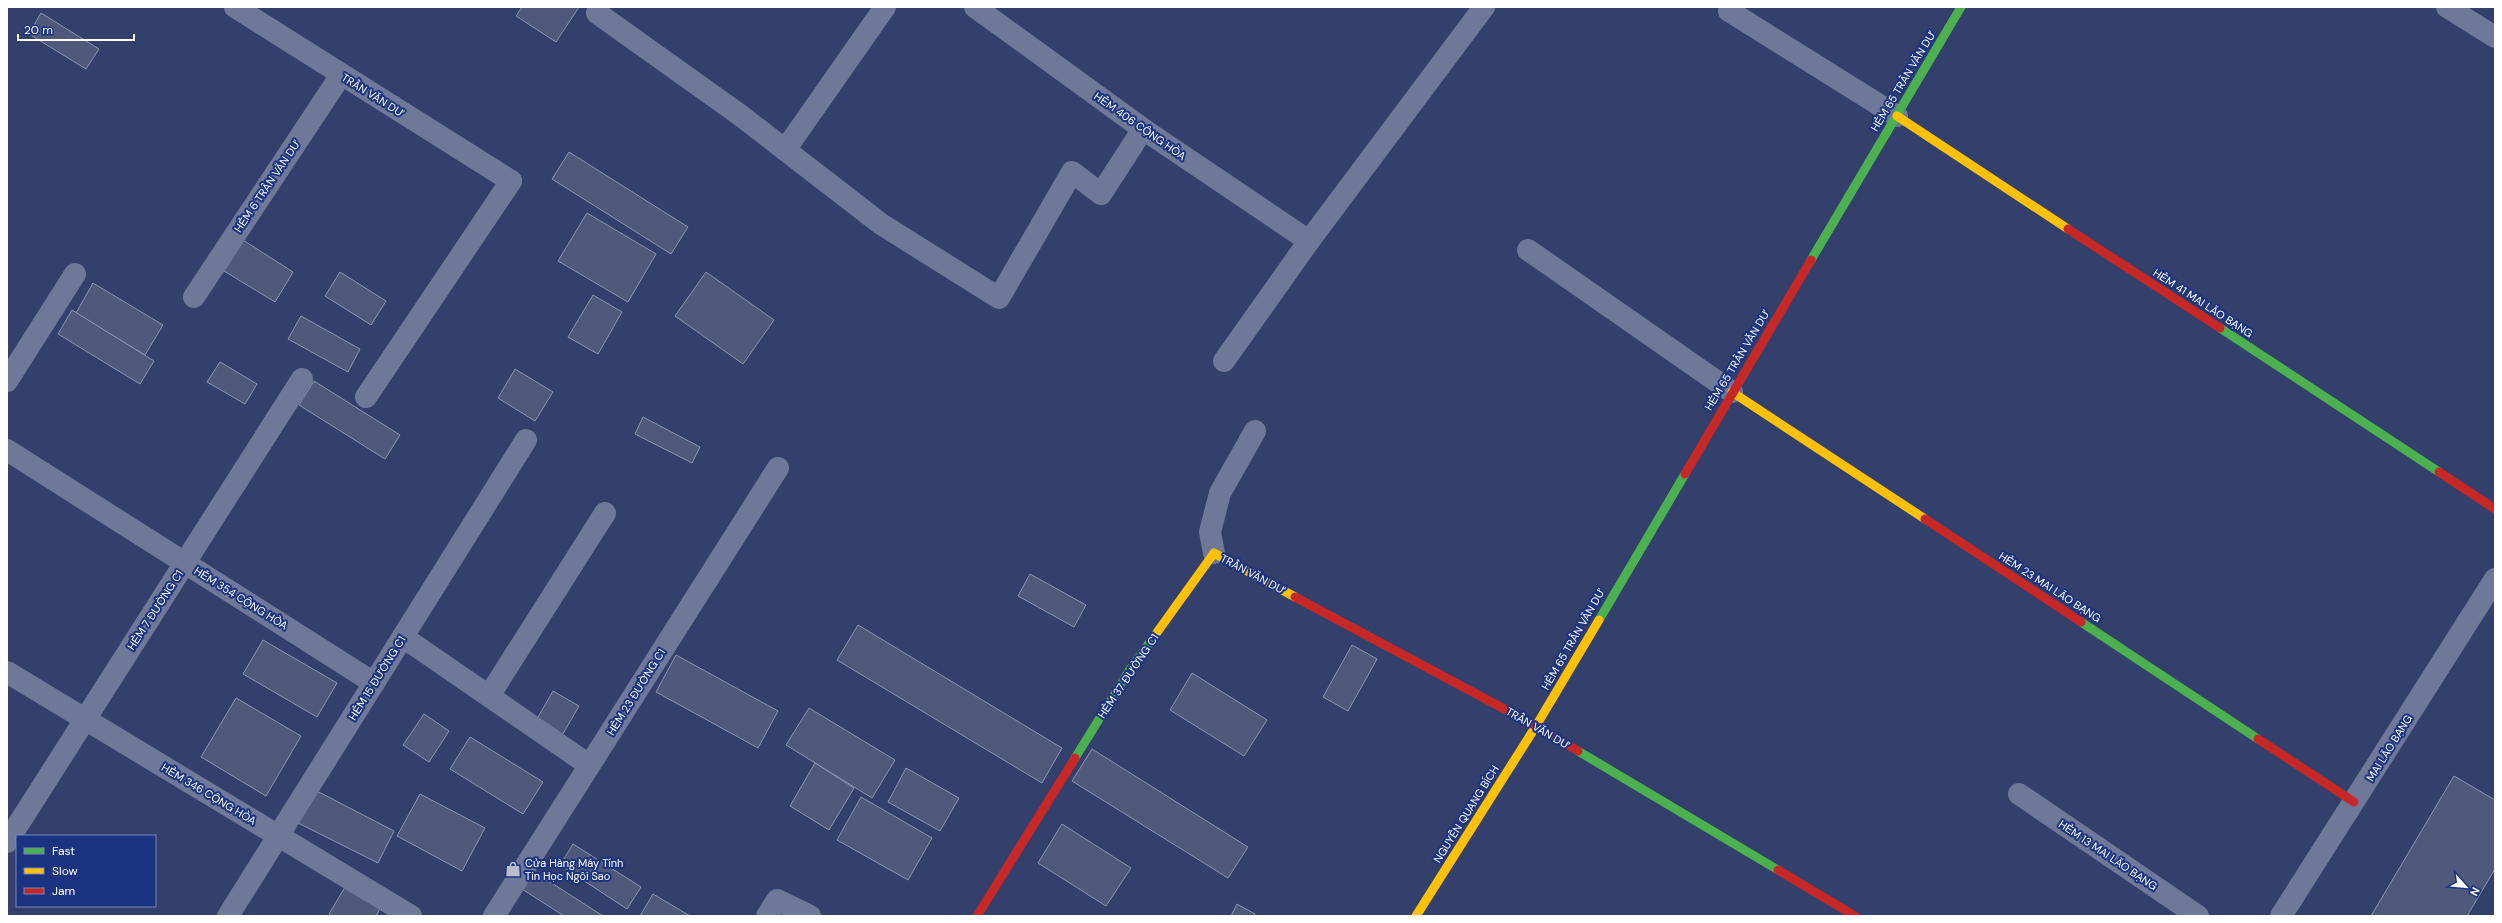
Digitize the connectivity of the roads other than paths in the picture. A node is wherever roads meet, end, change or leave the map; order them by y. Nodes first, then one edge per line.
1 (235, 7) edge
2 (885, 7) edge
3 (975, 7) edge
4 (1484, 7) edge
5 (1961, 7) edge
6 (2447, 7) edge
7 (1729, 11) dead end
8 (597, 13) dead end
9 (2495, 37) edge
10 (341, 75) junction
11 (1897, 116) junction
12 (1143, 129) junction
13 (785, 150) junction
14 (1309, 241) junction
15 (1528, 250) dead end
16 (75, 274) dead end
17 (194, 297) dead end
18 (1224, 361) dead end
19 (302, 379) dead end
20 (7, 381) edge
21 (1732, 392) junction
22 (366, 397) dead end
23 (1255, 431) dead end
24 (526, 440) dead end
25 (7, 450) edge
26 (778, 468) dead end
27 (2495, 509) edge
28 (605, 514) dead end
29 (1214, 553) junction
30 (185, 563) junction
31 (2495, 579) edge
32 (403, 637) junction
33 (7, 672) edge
34 (374, 682) junction
35 (489, 696) junction
36 (85, 719) junction
37 (1536, 726) junction
38 (589, 765) junction
39 (2019, 794) dead end
40 (2354, 802) junction
41 (278, 836) junction
42 (7, 842) edge
43 (228, 916) edge
44 (411, 916) edge
45 (494, 916) edge
46 (767, 916) edge
47 (810, 916) edge
48 (977, 916) edge
49 (1416, 916) edge
50 (1855, 916) edge
51 (2198, 916) edge
52 (2281, 916) edge

1 - 10 street, TRẦN VĂN DƯ
2 - 13 street
3 - 12 street, HẺM 406 CỘNG HÒA
4 - 14 street
5 - 11 street, HẺM 65 TRẦN VĂN DƯ
6 - 9 street
7 - 11 street
8 - 13 street
10 - 17 street, HẺM 6 TRẦN VĂN DƯ
10 - 22 street, TRẦN VĂN DƯ
11 - 21 street, HẺM 65 TRẦN VĂN DƯ
11 - 27 street, HẺM 41 MAI LÃO BẠNG
12 - 13 street
12 - 14 street, HẺM 406 CỘNG HÒA
14 - 18 street
15 - 21 street
16 - 20 street
19 - 30 street, HẺM 7 ĐƯỜNG C1
21 - 37 street, HẺM 65 TRẦN VĂN DƯ
21 - 40 street, HẺM 23 MAI LÃO BẠNG
23 - 29 street
24 - 32 street, HẺM 15 ĐƯỜNG C1
25 - 30 street, HẺM 354 CỘNG HÒA
26 - 38 street, HẺM 23 ĐƯỜNG C1
28 - 35 street
29 - 37 street, TRẦN VĂN DƯ
29 - 48 street, HẺM 37 ĐƯỜNG C1
30 - 34 street, HẺM 354 CỘNG HÒA
30 - 36 street, HẺM 7 ĐƯỜNG C1
31 - 40 street, MAI LÃO BẠNG
32 - 34 street, HẺM 15 ĐƯỜNG C1
32 - 35 street
33 - 36 street, HẺM 346 CỘNG HÒA
34 - 41 street, HẺM 15 ĐƯỜNG C1
35 - 38 street
36 - 41 street, HẺM 346 CỘNG HÒA
36 - 42 street, HẺM 7 ĐƯỜNG C1
37 - 49 street, NGUYỄN QUANG BÍCH
37 - 50 street, TRẦN VĂN DƯ
38 - 45 street, HẺM 23 ĐƯỜNG C1
39 - 51 street, HẺM 13 MAI LÃO BẠNG
40 - 52 street, MAI LÃO BẠNG
41 - 43 street, HẺM 15 ĐƯỜNG C1
41 - 44 street, HẺM 346 CỘNG HÒA
46 - 47 street

